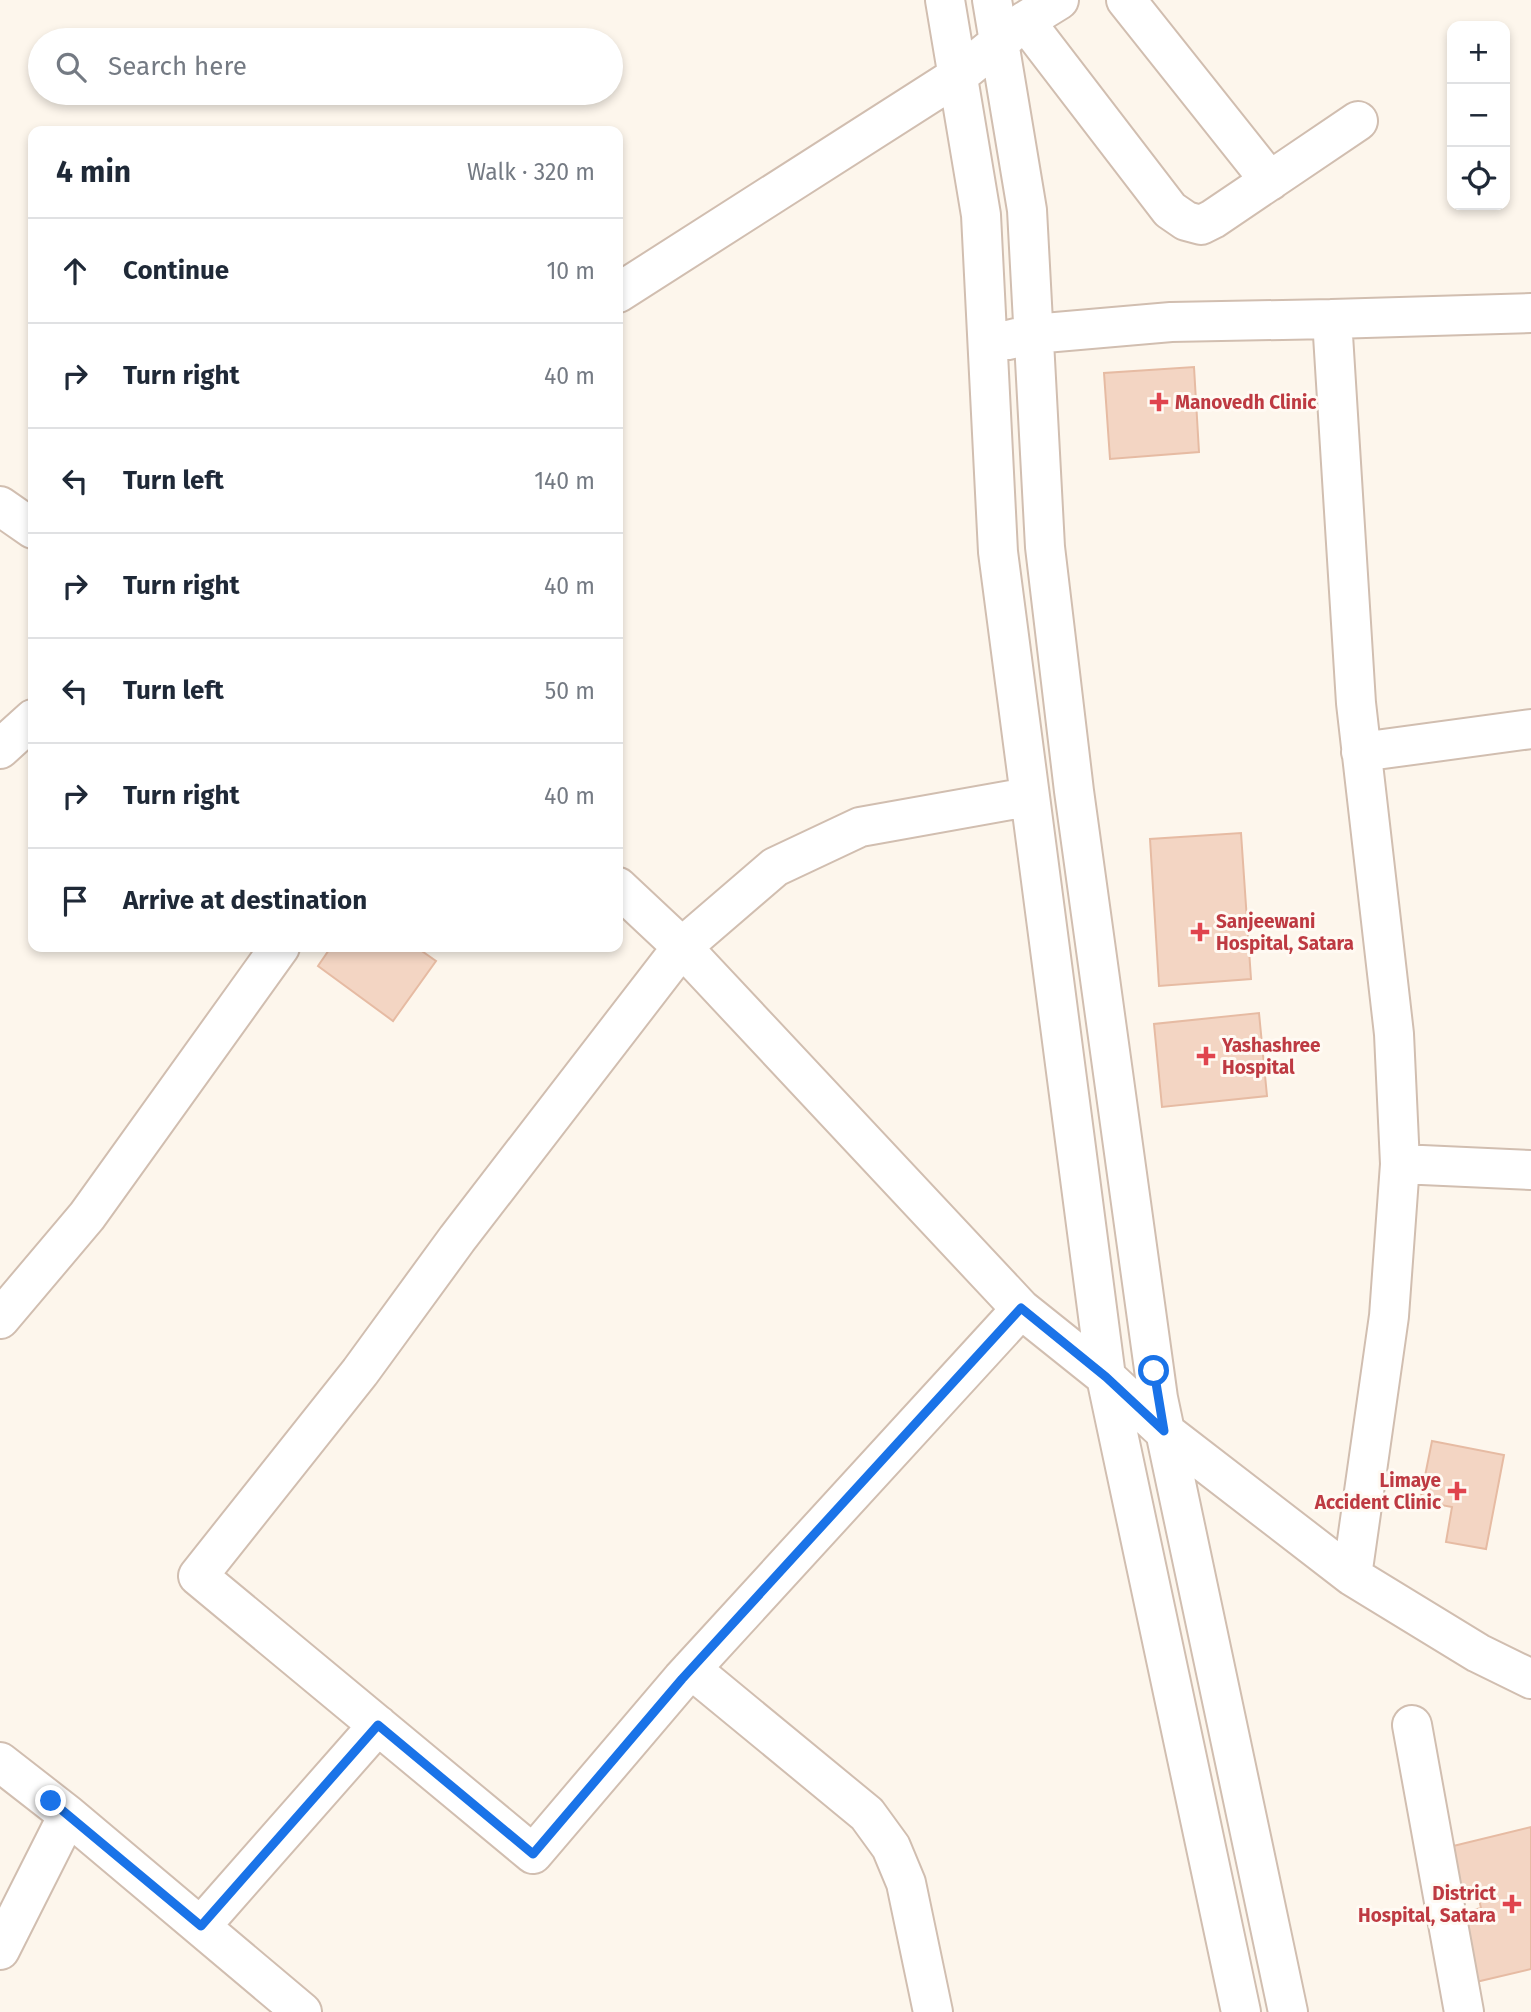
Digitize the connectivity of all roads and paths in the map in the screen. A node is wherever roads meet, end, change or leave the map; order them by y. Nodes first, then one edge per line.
1 (945, 0) edge
2 (992, 0) edge
3 (1059, 0) edge
4 (1126, 0) edge
5 (1013, 31) junction
6 (959, 75) junction
7 (1358, 121) dead end
8 (1270, 181) junction
9 (623, 290) edge
10 (1531, 313) edge
11 (1332, 319) junction
12 (1033, 334) junction
13 (985, 346) junction
14 (0, 506) edge
15 (28, 526) edge
16 (28, 724) edge
17 (1531, 729) edge
18 (0, 749) edge
19 (1362, 752) junction
20 (1028, 797) junction
21 (623, 892) edge
22 (682, 947) junction
23 (276, 952) edge
24 (1106, 1022) junction
25 (1060, 1028) junction
26 (1400, 1164) junction
27 (1531, 1170) edge
28 (1021, 1308) junction
29 (0, 1319) edge
30 (1106, 1377) junction
31 (1164, 1431) junction
32 (1352, 1576) junction
33 (691, 1669) junction
34 (1531, 1679) edge
35 (378, 1725) junction
36 (1412, 1725) dead end
37 (0, 1762) edge
38 (68, 1815) junction
39 (201, 1926) junction
40 (0, 1950) edge
41 (302, 2012) edge
42 (933, 2012) edge
43 (1241, 2012) edge
44 (1288, 2012) edge
45 (1464, 2012) edge

1 - 6 street
2 - 5 street
3 - 5 street
4 - 8 street
5 - 6 street
5 - 8 street
5 - 12 street
6 - 9 street
6 - 13 street
7 - 8 street
10 - 11 street
11 - 12 street
11 - 19 street
12 - 13 street
12 - 24 street
13 - 20 street
14 - 15 street
16 - 18 street
17 - 19 street
19 - 26 street
20 - 22 street
20 - 25 street
21 - 22 street
22 - 28 street
22 - 35 street
23 - 29 street
24 - 25 street
24 - 31 street
25 - 30 street
26 - 27 street
26 - 32 street
28 - 30 street
28 - 33 street
30 - 31 street
30 - 43 street
31 - 32 street
31 - 44 street
32 - 34 street
33 - 35 street
33 - 42 street
35 - 39 street
36 - 45 street
37 - 38 street
38 - 39 street
38 - 40 street
39 - 41 street

